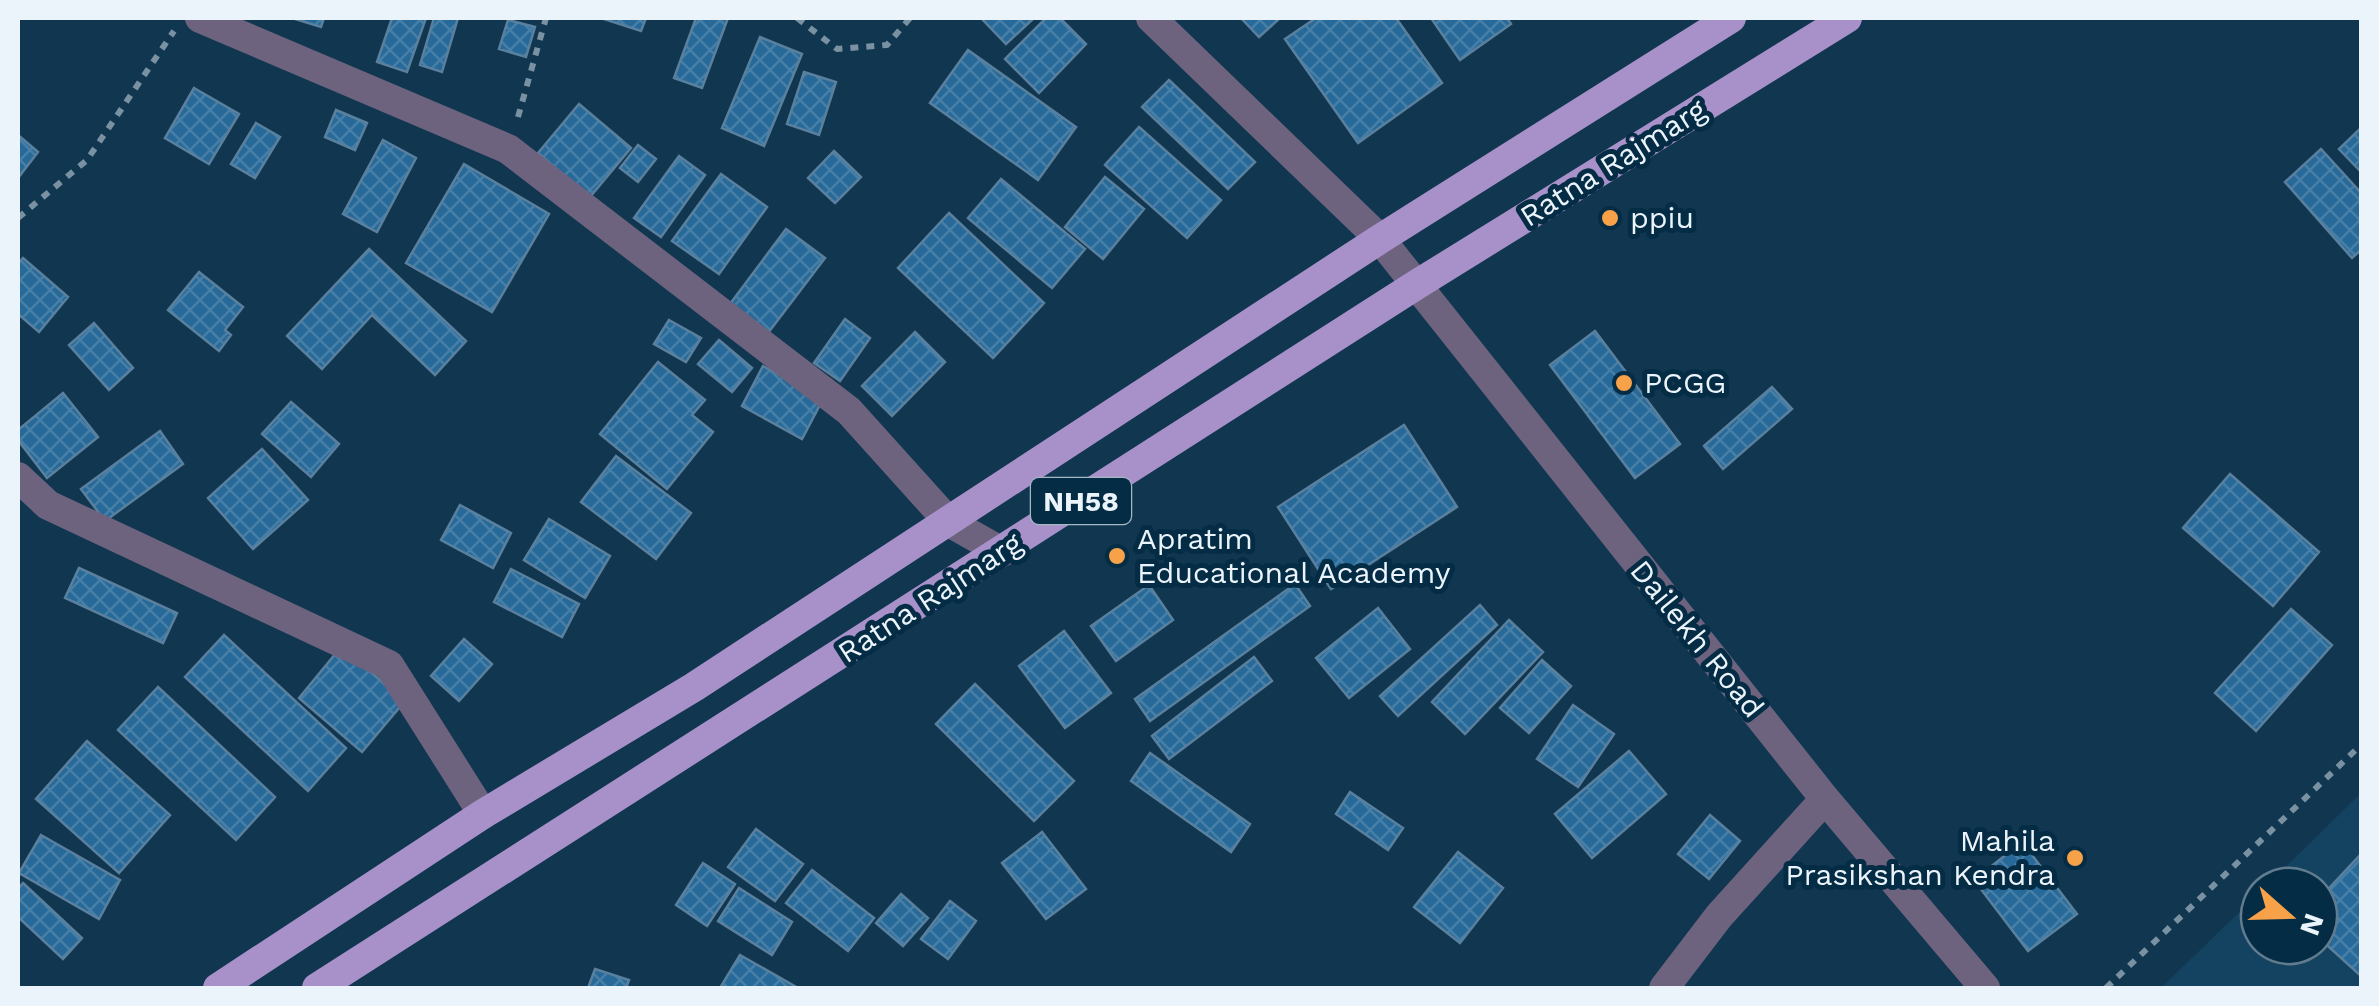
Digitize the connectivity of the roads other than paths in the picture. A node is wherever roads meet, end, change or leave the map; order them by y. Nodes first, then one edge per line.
1 (200, 18) edge
2 (1731, 18) edge
3 (1847, 18) edge
4 (1162, 21) edge
5 (1380, 239) junction
6 (1416, 285) junction
7 (18, 477) edge
8 (949, 522) junction
9 (1002, 552) junction
10 (1825, 799) junction
11 (483, 814) junction
12 (218, 988) edge
13 (317, 988) edge
14 (1664, 988) edge
15 (1985, 988) edge

1 - 8 street
2 - 5 main road, Ratna Rajmarg / NH58
3 - 6 main road, Ratna Rajmarg / NH58
4 - 5 street, Dailekh Road
5 - 6 street, Dailekh Road
5 - 8 main road, Ratna Rajmarg / NH58
6 - 9 main road, Ratna Rajmarg / NH58
6 - 10 street, Dailekh Road
7 - 11 street
8 - 9 street
8 - 11 main road, Ratna Rajmarg / NH58
9 - 13 main road, Ratna Rajmarg / NH58
10 - 14 street
10 - 15 street, Dailekh Road
11 - 12 main road, Ratna Rajmarg / NH58

